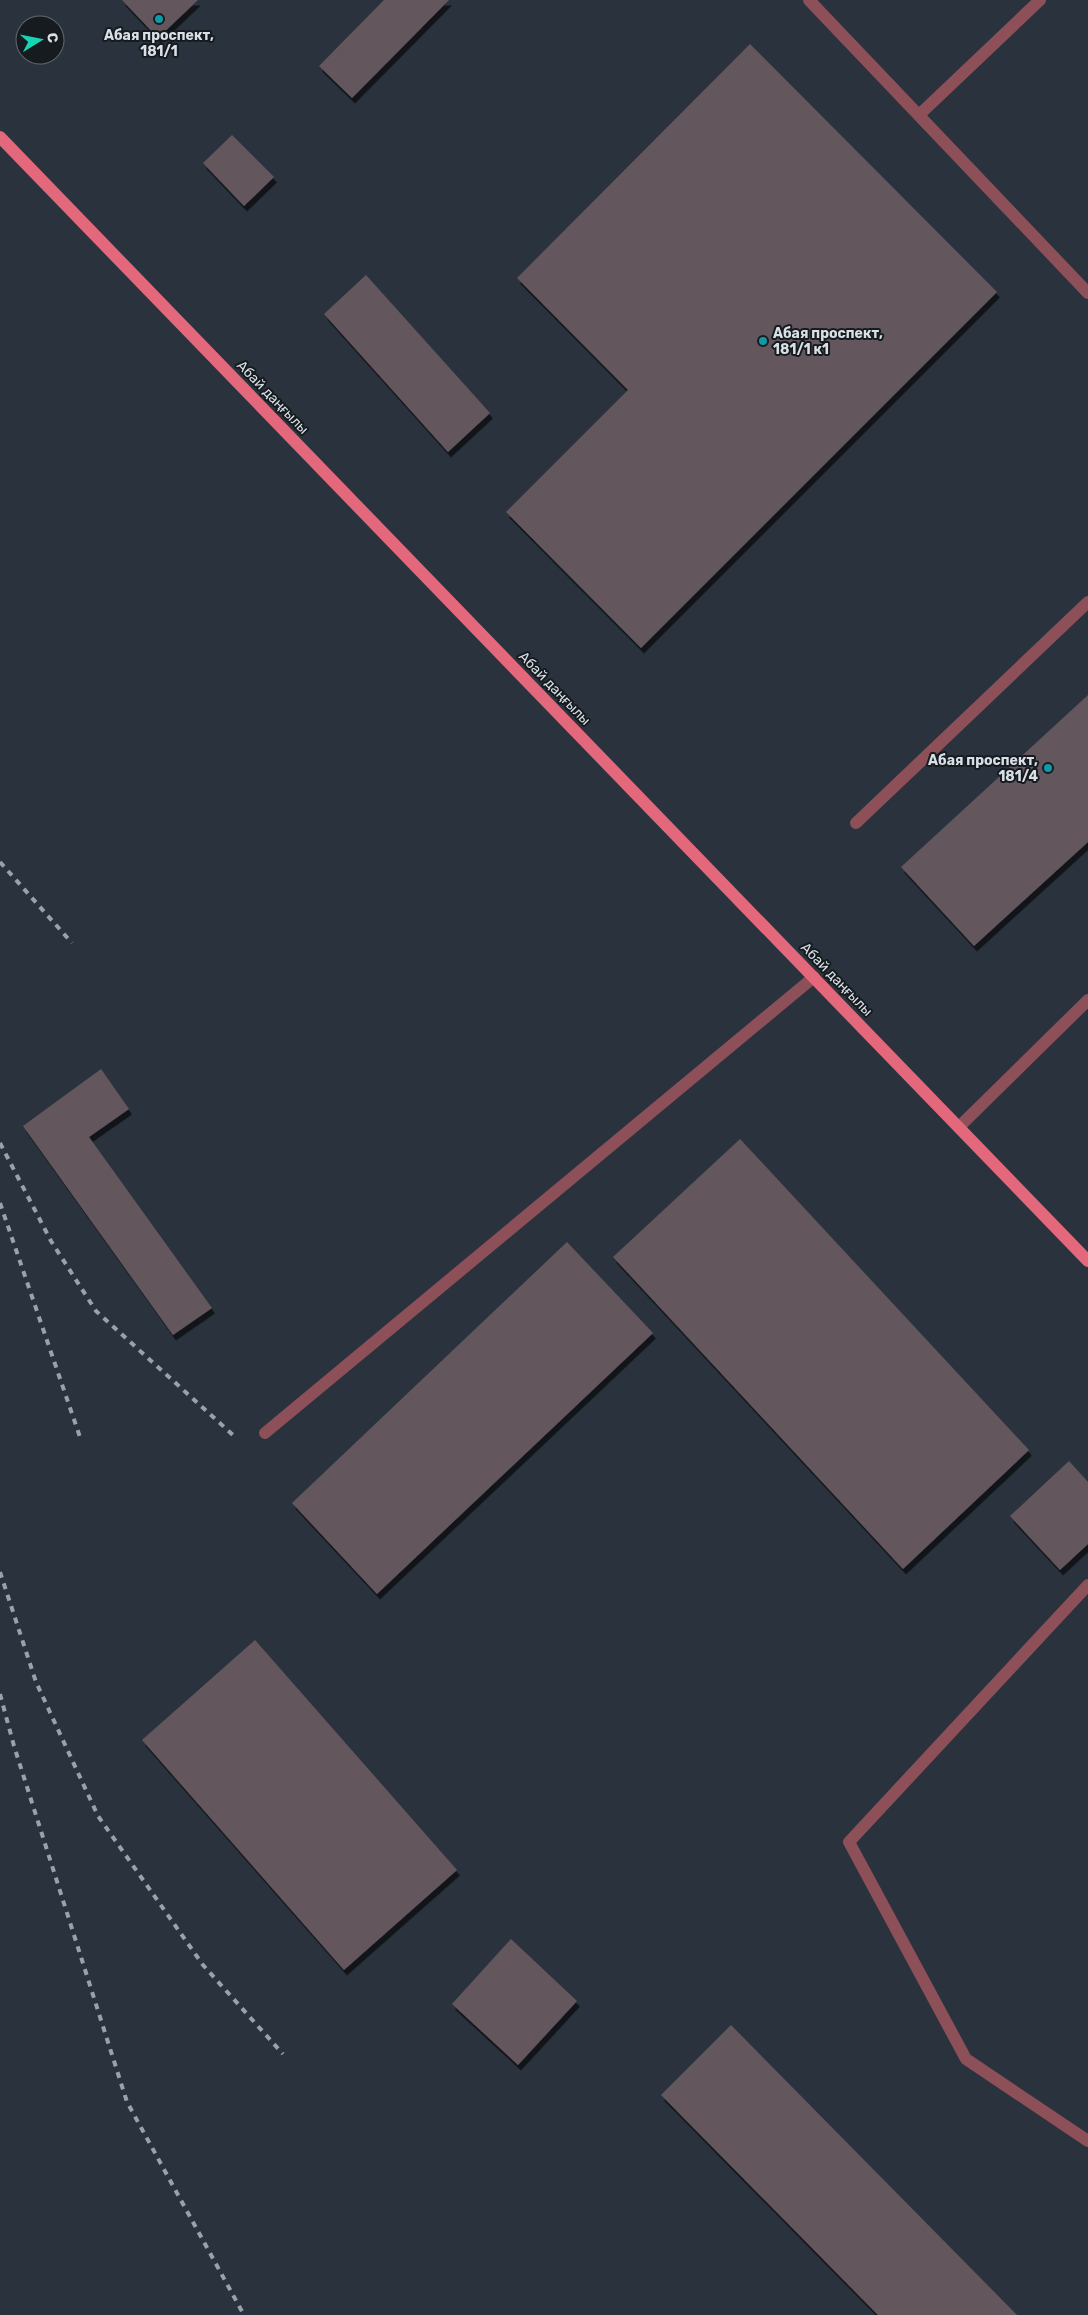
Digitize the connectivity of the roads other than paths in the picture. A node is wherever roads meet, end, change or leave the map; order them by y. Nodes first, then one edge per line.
1 (809, 0) edge
2 (1040, 0) edge
3 (919, 116) junction
4 (0, 137) edge
5 (1088, 293) edge
6 (1088, 602) edge
7 (856, 823) dead end
8 (814, 978) junction
9 (1088, 1000) edge
10 (959, 1127) junction
11 (1088, 1261) edge
12 (265, 1433) dead end
13 (1088, 1585) edge
14 (1088, 2141) edge

1 - 3 lane
2 - 3 lane
3 - 5 lane
4 - 8 main road, Абай даңғылы
6 - 7 lane
8 - 10 main road, Абай даңғылы
8 - 12 lane
9 - 10 lane
10 - 11 main road, Абай даңғылы
13 - 14 lane

